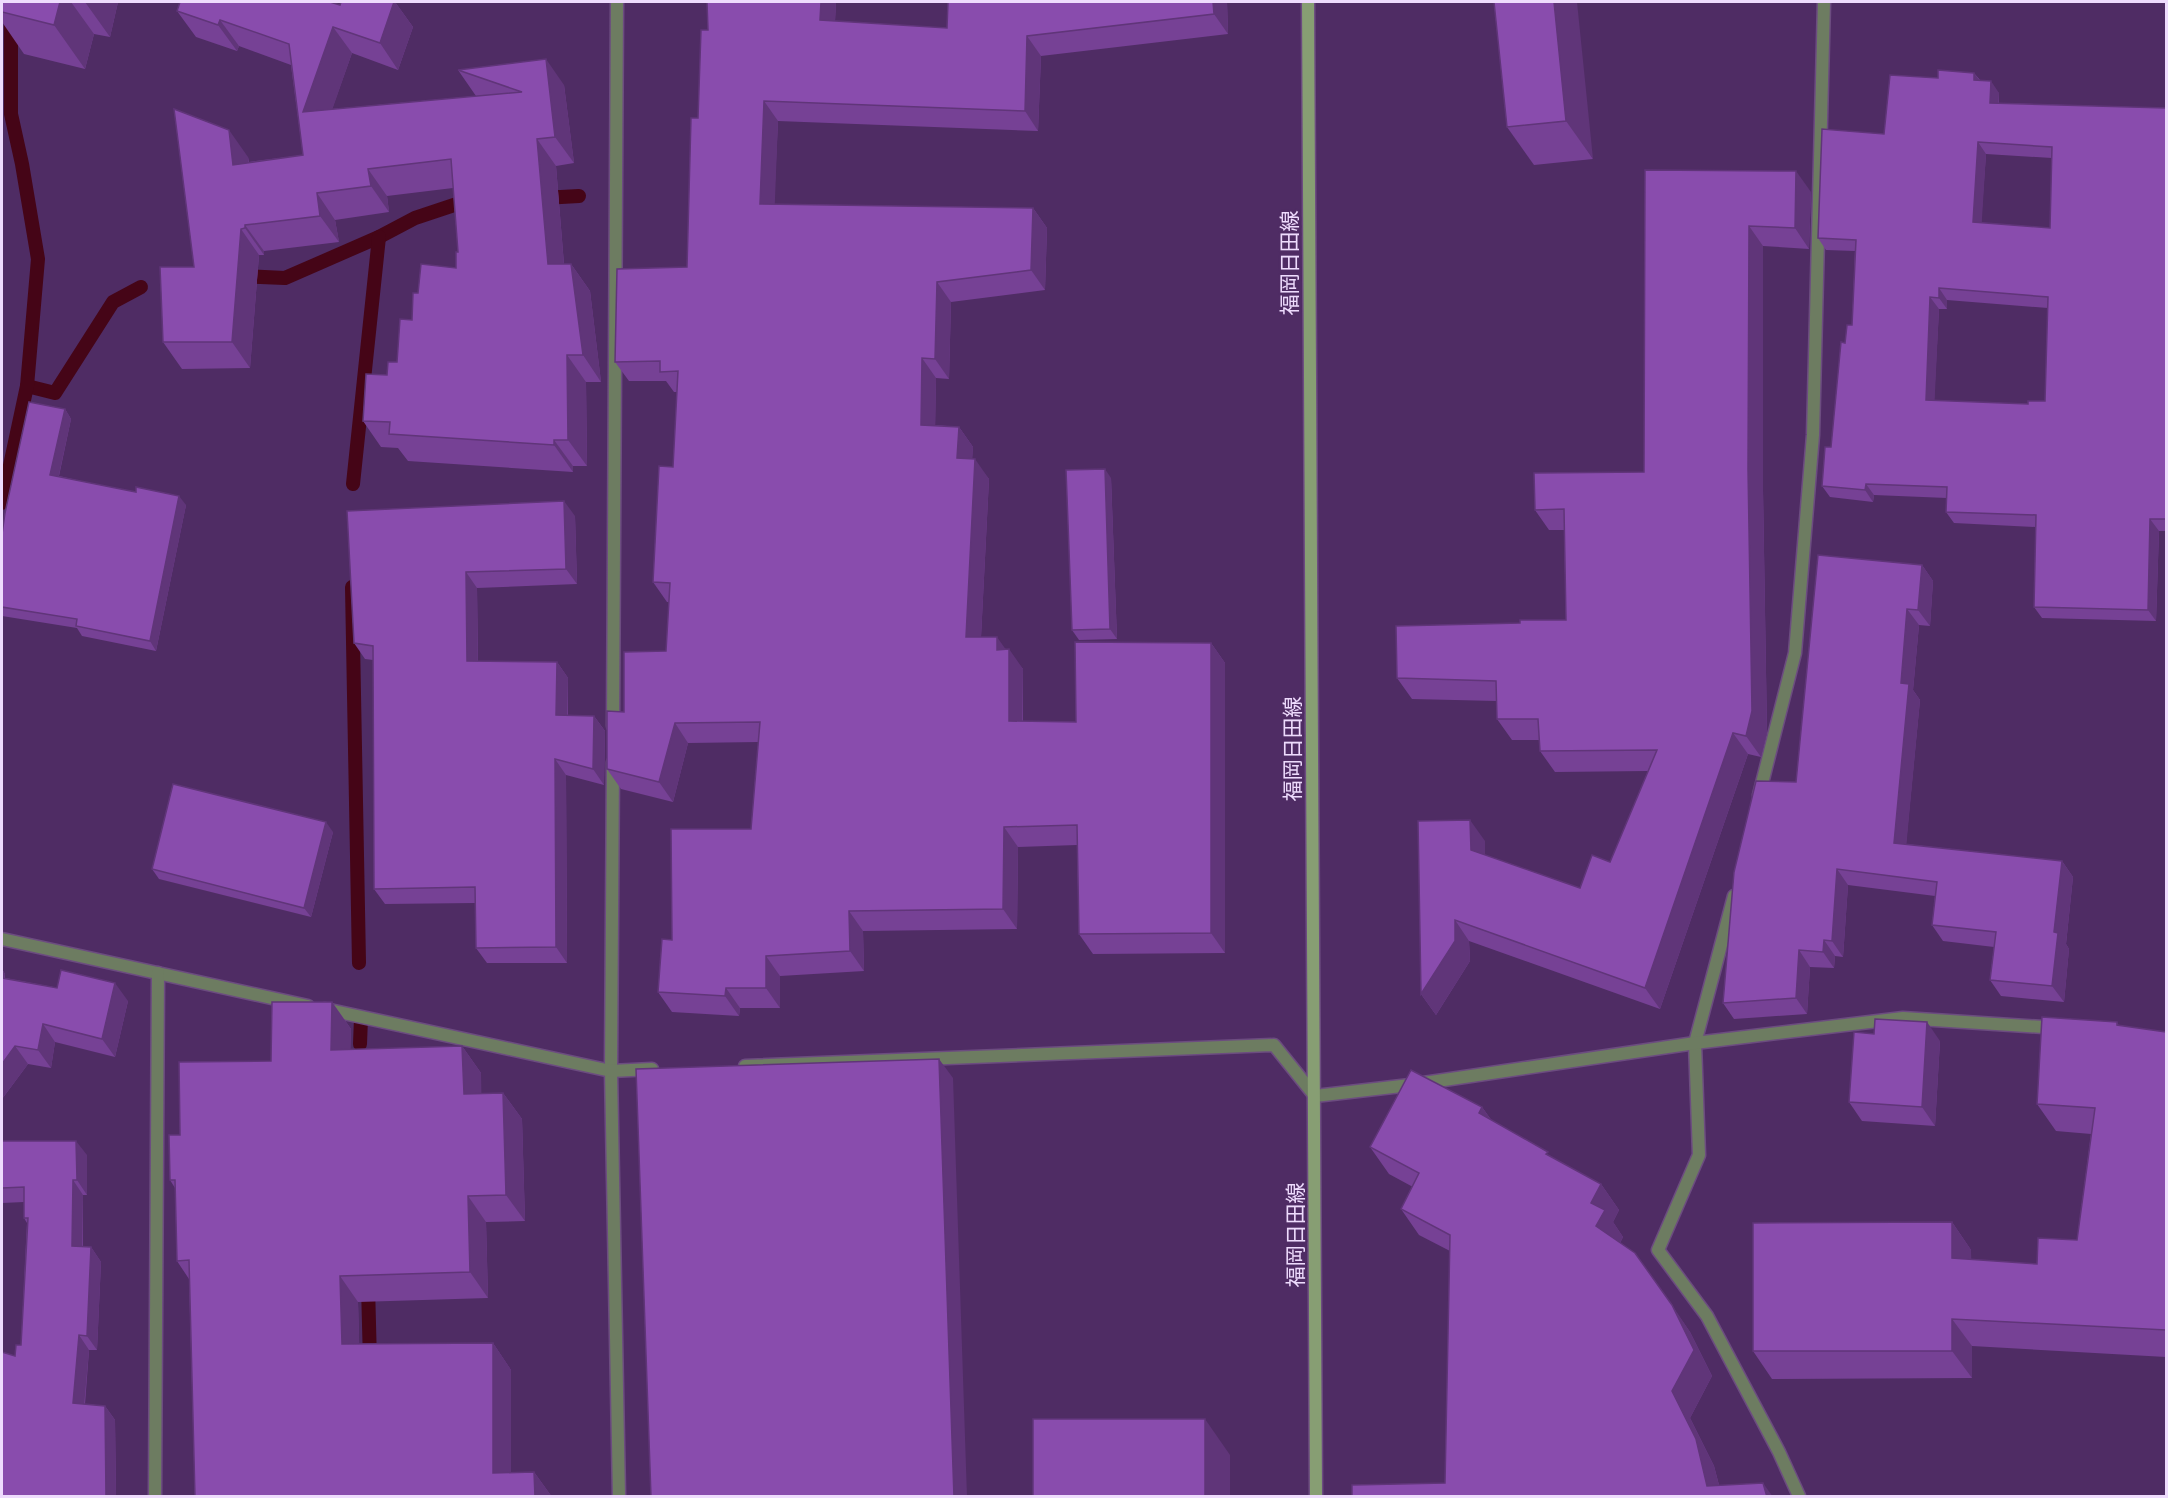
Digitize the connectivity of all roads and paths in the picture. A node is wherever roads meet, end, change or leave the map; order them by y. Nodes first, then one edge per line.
1 (617, 2) edge
2 (1308, 2) edge
3 (1824, 2) edge
4 (1756, 810) edge
5 (1736, 889) edge
6 (2, 939) edge
7 (158, 973) junction
8 (2075, 1029) edge
9 (1695, 1043) junction
10 (730, 1066) edge
11 (670, 1068) edge
12 (611, 1071) junction
13 (1315, 1096) junction
14 (155, 1497) edge
15 (619, 1497) edge
16 (1316, 1497) edge
17 (1799, 1497) edge

1 - 12 street
2 - 13 main road, 福岡日田線
3 - 4 street
5 - 9 street
6 - 7 street
7 - 12 street
7 - 14 street
8 - 9 street
9 - 13 street
9 - 17 street
10 - 13 street
11 - 12 street
12 - 15 street
13 - 16 main road, 福岡日田線

